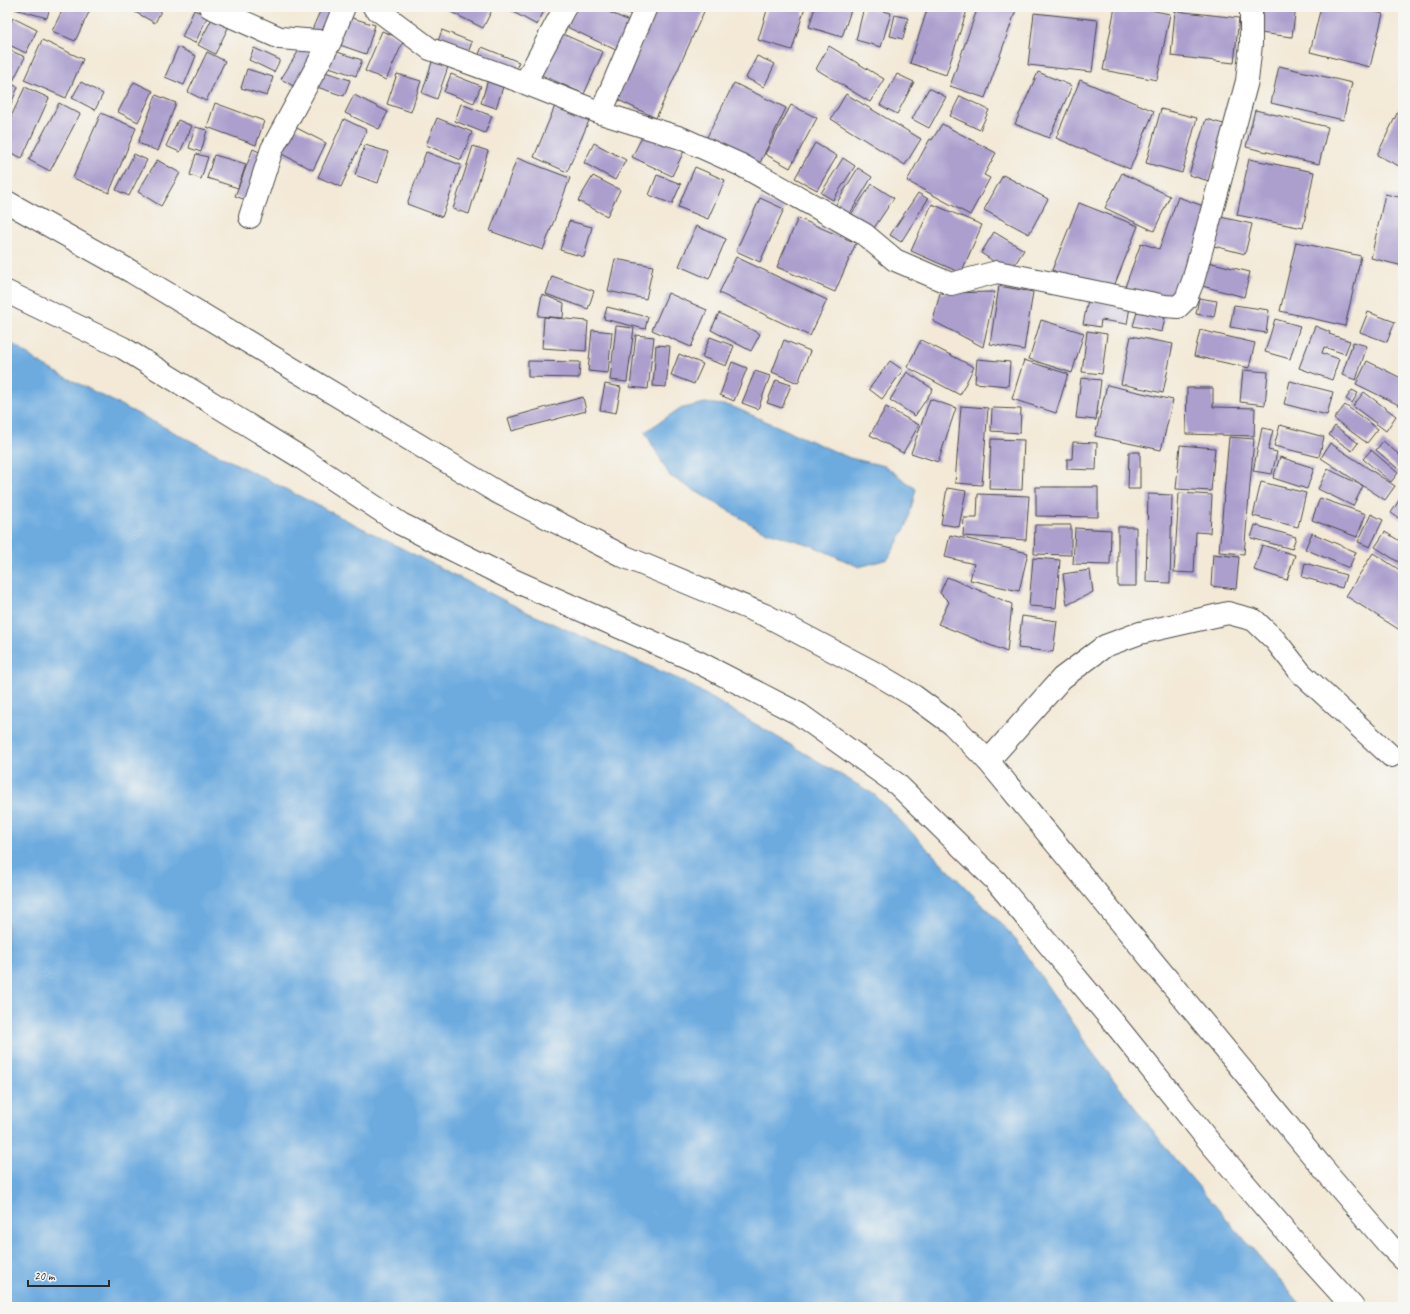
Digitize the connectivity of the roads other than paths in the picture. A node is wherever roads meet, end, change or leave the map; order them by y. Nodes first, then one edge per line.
1 (210, 7) edge
2 (344, 7) edge
3 (374, 7) edge
4 (565, 7) edge
5 (646, 7) edge
6 (1247, 7) edge
7 (330, 42) junction
8 (525, 83) junction
9 (602, 113) junction
10 (7, 202) edge
11 (250, 218) dead end
12 (7, 292) edge
13 (1391, 756) dead end
14 (988, 761) junction
15 (1403, 1259) edge
16 (1353, 1307) edge

1 - 7 main road
2 - 7 main road
3 - 8 main road
4 - 8 main road
5 - 9 main road
6 - 9 main road
7 - 11 main road
8 - 9 main road
10 - 14 main road
12 - 16 main road
13 - 14 main road
14 - 15 main road

